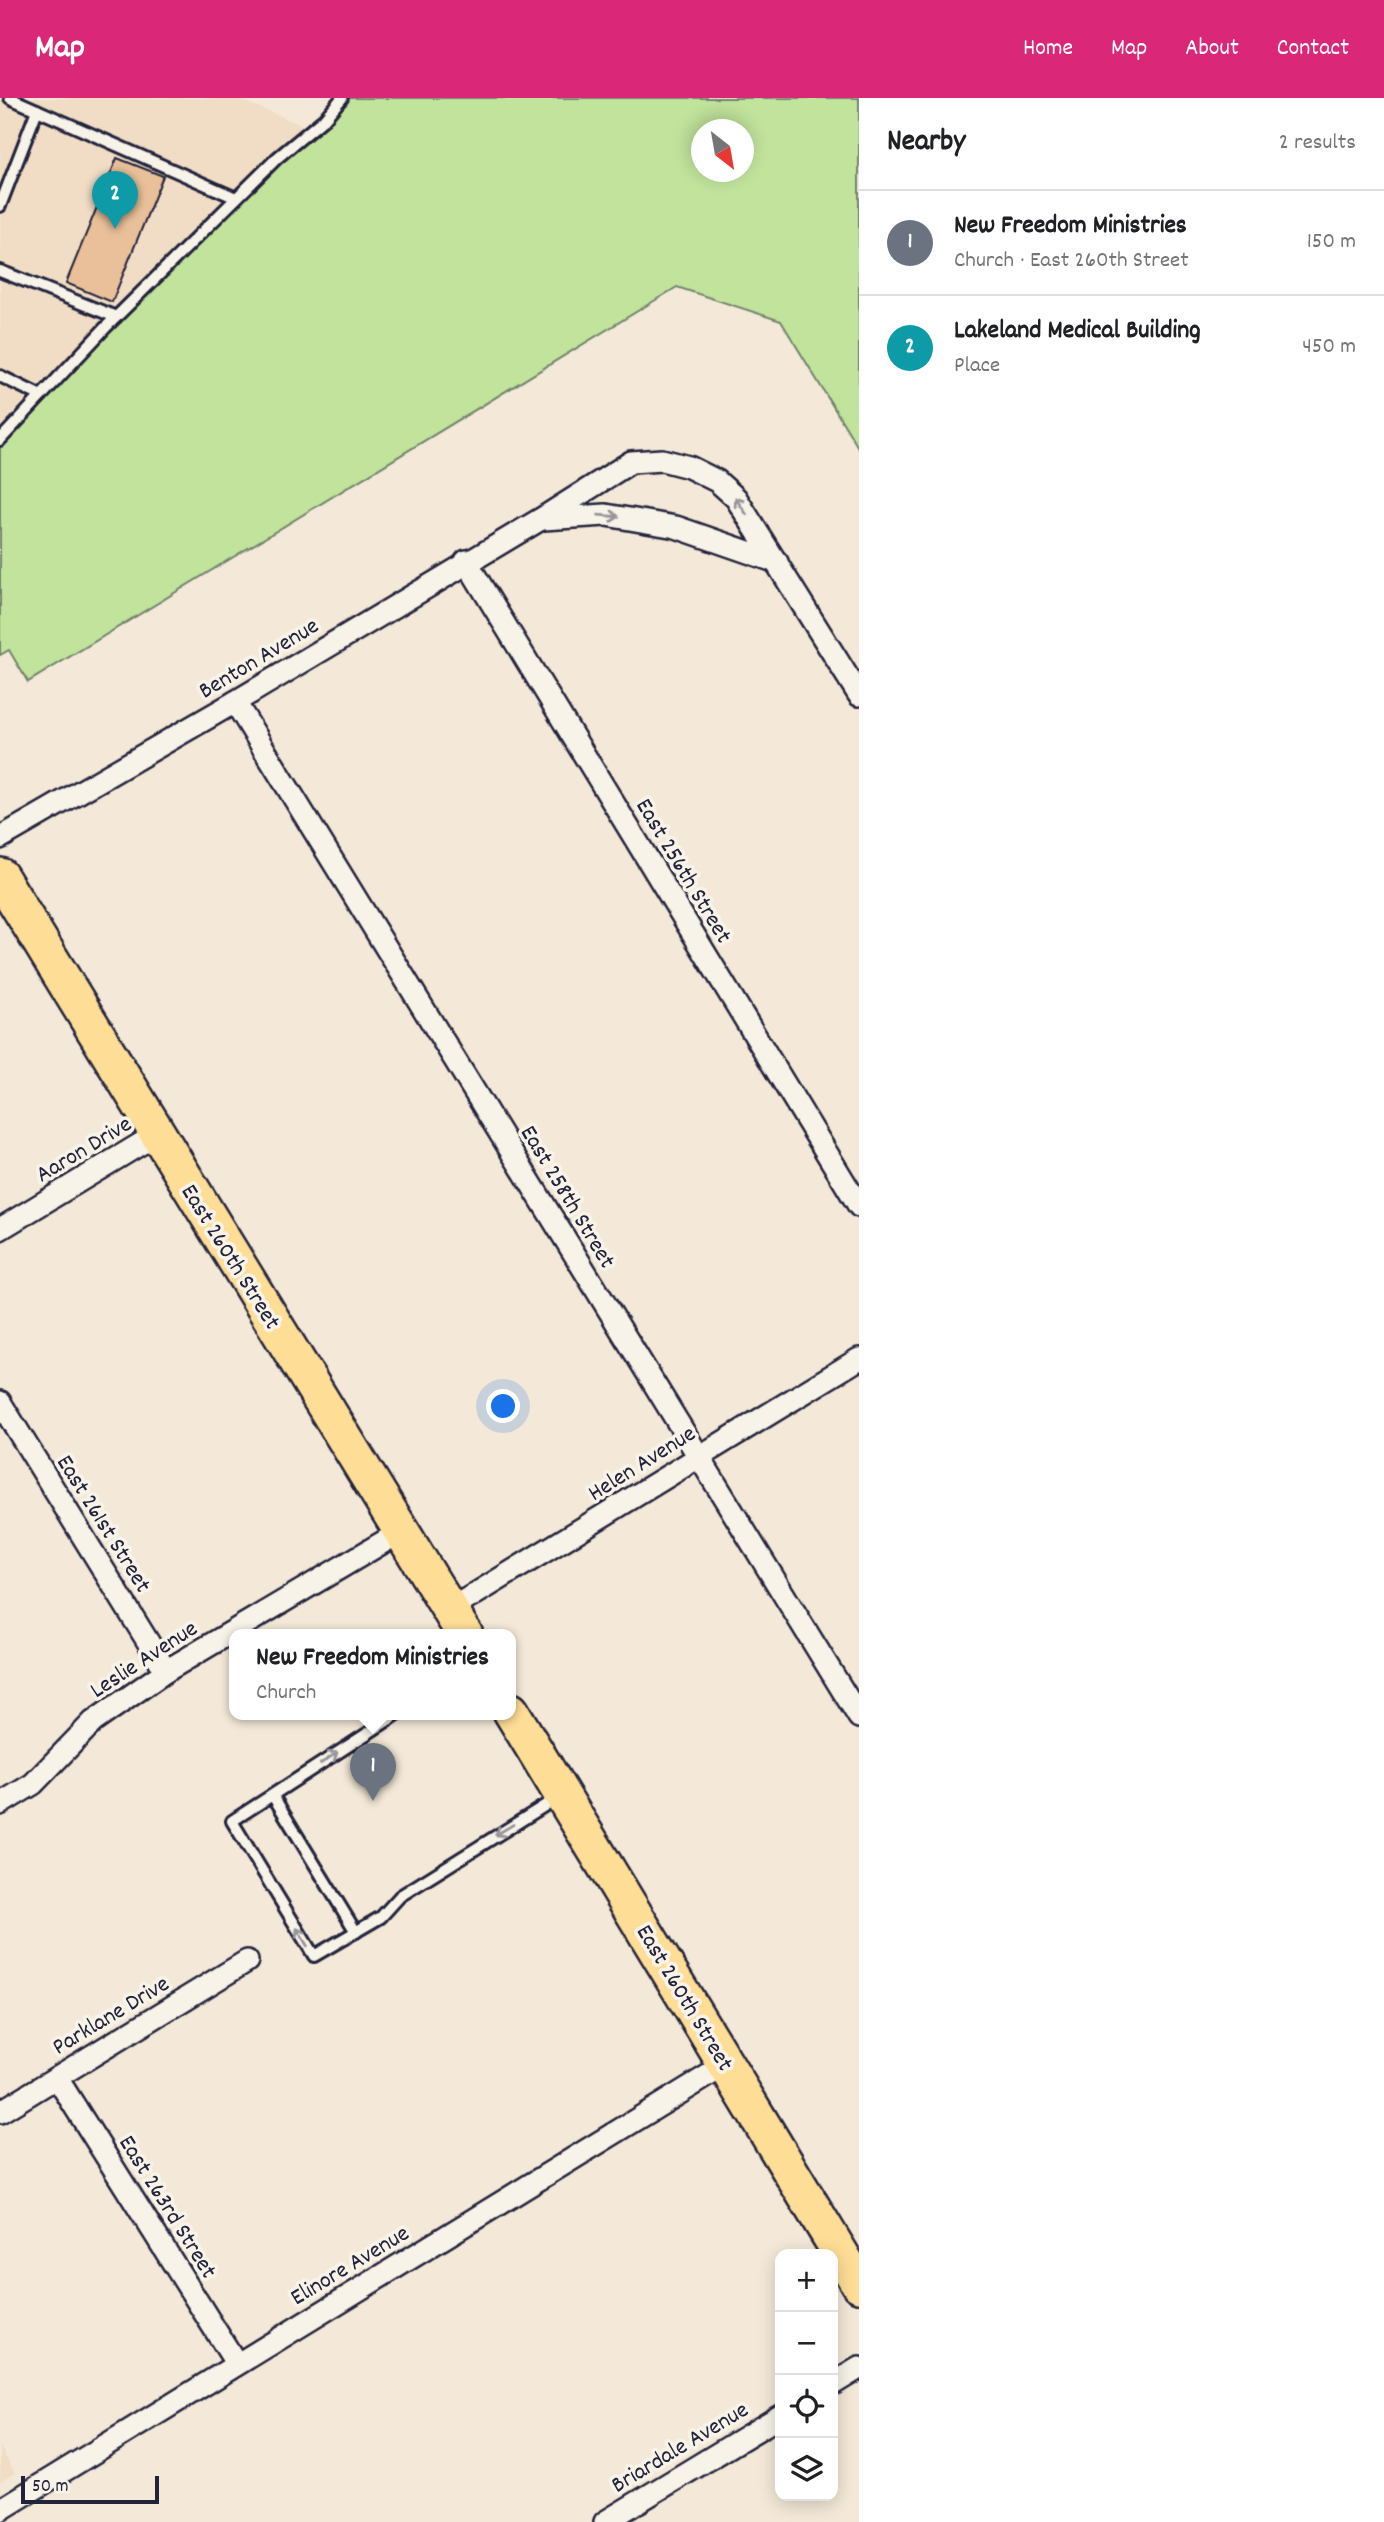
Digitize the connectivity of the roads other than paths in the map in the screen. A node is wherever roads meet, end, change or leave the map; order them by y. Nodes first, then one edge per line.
1 (10, 98) edge
2 (342, 98) edge
3 (37, 110) junction
4 (236, 198) junction
5 (0, 206) edge
6 (0, 271) edge
7 (116, 317) junction
8 (0, 376) edge
9 (41, 396) junction
10 (0, 421) edge
11 (13, 427) junction
12 (0, 440) edge
13 (541, 519) junction
14 (466, 562) junction
15 (777, 562) junction
16 (859, 695) edge
17 (236, 702) junction
18 (0, 838) edge
19 (0, 876) edge
20 (157, 1134) junction
21 (859, 1206) edge
22 (0, 1229) edge
23 (859, 1359) edge
24 (0, 1402) edge
25 (698, 1458) junction
26 (402, 1531) junction
27 (457, 1622) edge
28 (237, 1629) edge
29 (229, 1634) edge
30 (166, 1671) junction
31 (859, 1717) edge
32 (516, 1719) edge
33 (388, 1720) edge
34 (563, 1795) junction
35 (273, 1796) junction
36 (0, 1804) edge
37 (356, 1932) junction
38 (247, 1961) dead end
39 (727, 2064) junction
40 (57, 2078) junction
41 (0, 2112) edge
42 (859, 2284) edge
43 (236, 2363) junction
44 (859, 2368) edge
45 (838, 2381) edge
46 (775, 2419) edge
47 (0, 2510) edge
48 (605, 2522) edge

1 - 3 lane
2 - 4 lane
3 - 4 lane
3 - 5 lane
4 - 7 lane
6 - 7 lane
7 - 9 lane
8 - 9 lane
9 - 11 lane
10 - 11 lane
11 - 12 lane
13 - 14 street, Benton Avenue
13 -> 15 street, Benton Avenue
15 -> 13 street, Benton Avenue
14 - 17 street, Benton Avenue
14 - 21 street, East 256th Street
15 - 16 street, Benton Avenue
17 - 18 street, Benton Avenue
17 - 25 street, East 258th Street
19 - 20 main road, East 260th Street
20 - 22 street, Aaron Drive
20 - 26 main road, East 260th Street
23 - 25 street, Helen Avenue
24 - 30 street, East 261st Street
25 - 27 street, Helen Avenue
25 - 31 street, East 258th Street
26 - 27 main road, East 260th Street
26 - 28 street, Leslie Avenue
29 - 30 street, Leslie Avenue
30 - 36 street, Leslie Avenue
32 - 34 main road, East 260th Street
35 -> 33 lane
34 -> 37 lane
34 - 39 main road, East 260th Street
35 - 37 lane
37 -> 35 lane
38 - 40 street, Parklane Drive
39 - 42 main road, East 260th Street
39 - 43 street, Elinore Avenue
40 - 41 street, Parklane Drive
40 - 43 street, East 263rd Street
43 - 47 street, Elinore Avenue
44 - 45 street
46 - 48 street, Briardale Avenue

